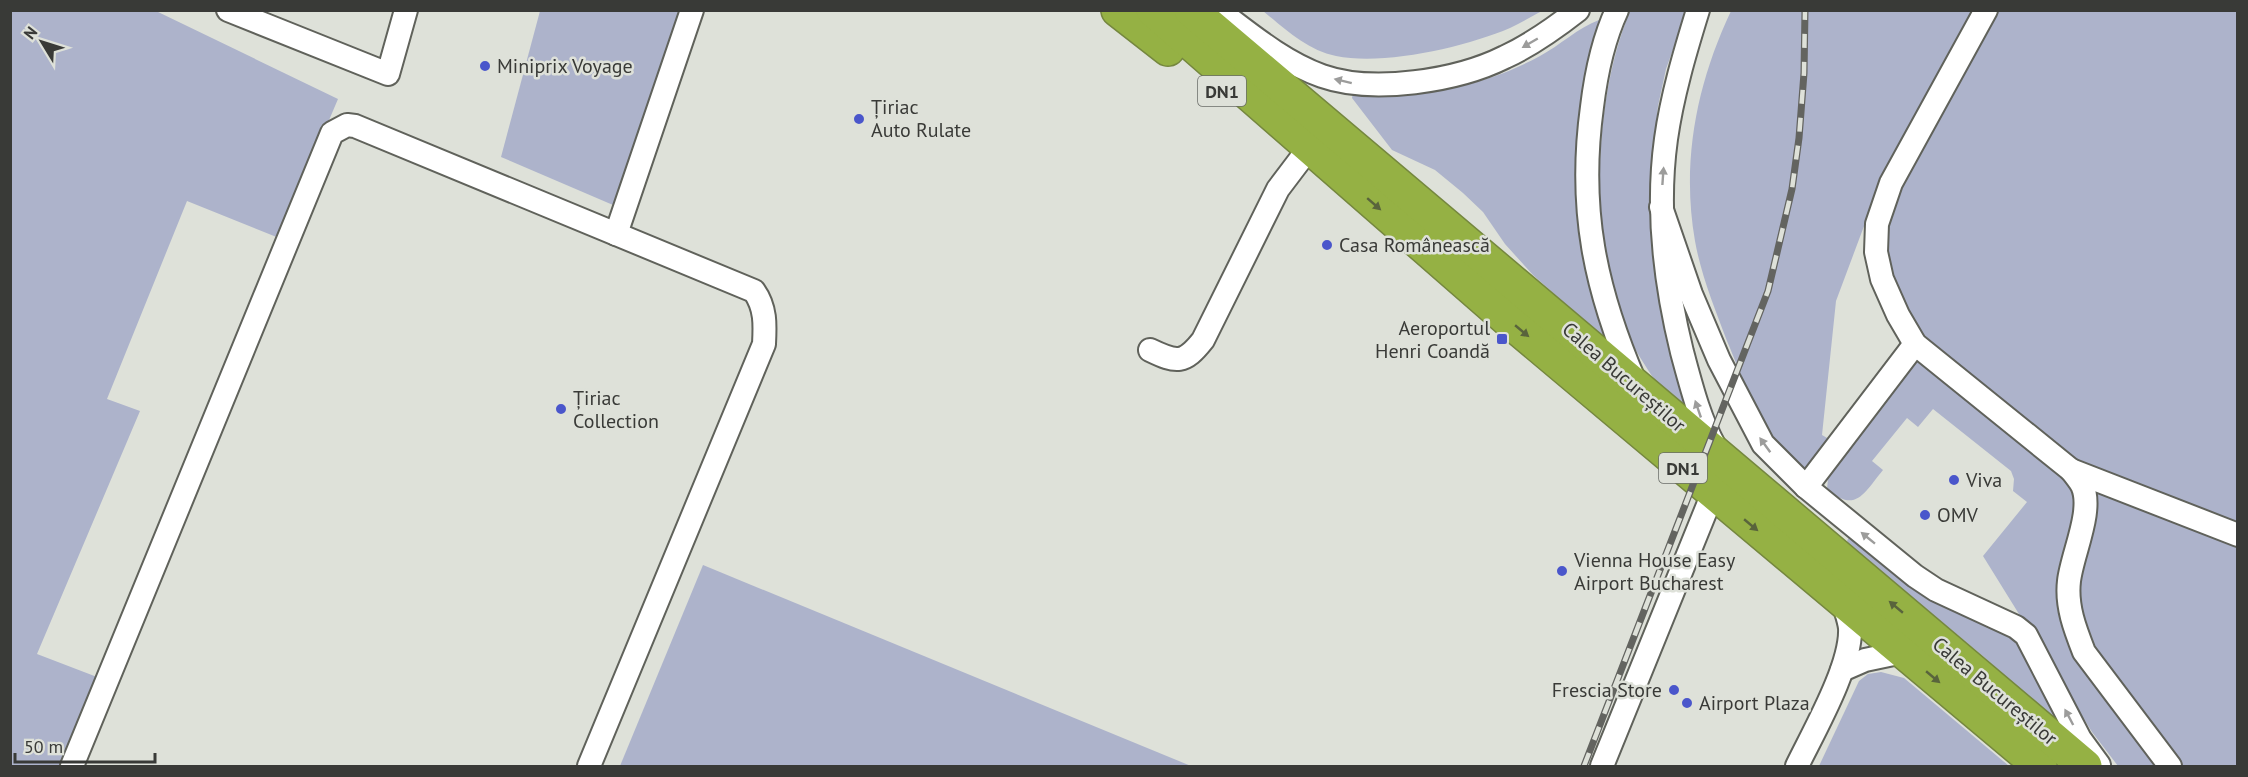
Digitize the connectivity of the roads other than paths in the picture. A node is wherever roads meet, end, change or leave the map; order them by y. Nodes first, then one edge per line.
1 (228, 10) edge
2 (406, 10) edge
3 (692, 10) edge
4 (1118, 10) edge
5 (1153, 10) edge
6 (1191, 10) edge
7 (1216, 10) edge
8 (1578, 10) edge
9 (1589, 10) edge
10 (1617, 10) edge
11 (1698, 10) edge
12 (1986, 10) edge
13 (1554, 28) junction
14 (1328, 154) junction
15 (1661, 207) junction
16 (616, 234) junction
17 (1914, 344) junction
18 (1150, 350) dead end
19 (1638, 389) junction
20 (1723, 462) junction
21 (2071, 470) junction
22 (1806, 487) junction
23 (1713, 493) junction
24 (1842, 517) junction
25 (1807, 533) junction
26 (2238, 535) edge
27 (1843, 601) junction
28 (1903, 652) junction
29 (1842, 670) junction
30 (72, 766) edge
31 (590, 766) edge
32 (1602, 766) edge
33 (1797, 766) edge
34 (2040, 766) edge
35 (2085, 766) edge
36 (2100, 766) edge
37 (2170, 766) edge

1 - 2 street
3 - 16 street
4 - 14 highway, DN1
5 - 14 highway, Calea Bucureștilor / DN1
6 - 14 highway, Calea Bucureștilor / DN1
13 -> 7 street
7 - 14 highway, DN1
8 - 13 street
9 - 13 street
10 - 19 street
15 -> 11 street
12 - 17 street
14 - 18 street
14 - 19 highway, Calea Bucureștilor / DN1
14 -> 23 highway, Calea Bucureștilor / DN1
20 -> 15 street
22 -> 15 street
16 - 30 street
16 - 31 street
17 - 21 street
17 - 22 street
19 - 20 highway, Calea Bucureștilor / DN1
20 - 25 highway, Calea Bucureștilor / DN1
21 - 26 street
21 - 37 street
22 - 24 street
23 -> 27 highway, Calea Bucureștilor / DN1
23 - 32 street
24 - 25 street
36 -> 24 street
35 -> 25 highway, Calea Bucureștilor / DN1
27 - 28 highway, Calea Bucureștilor / DN1
27 - 29 street
28 - 29 street
28 -> 34 highway, Calea Bucureștilor / DN1
29 - 33 street

